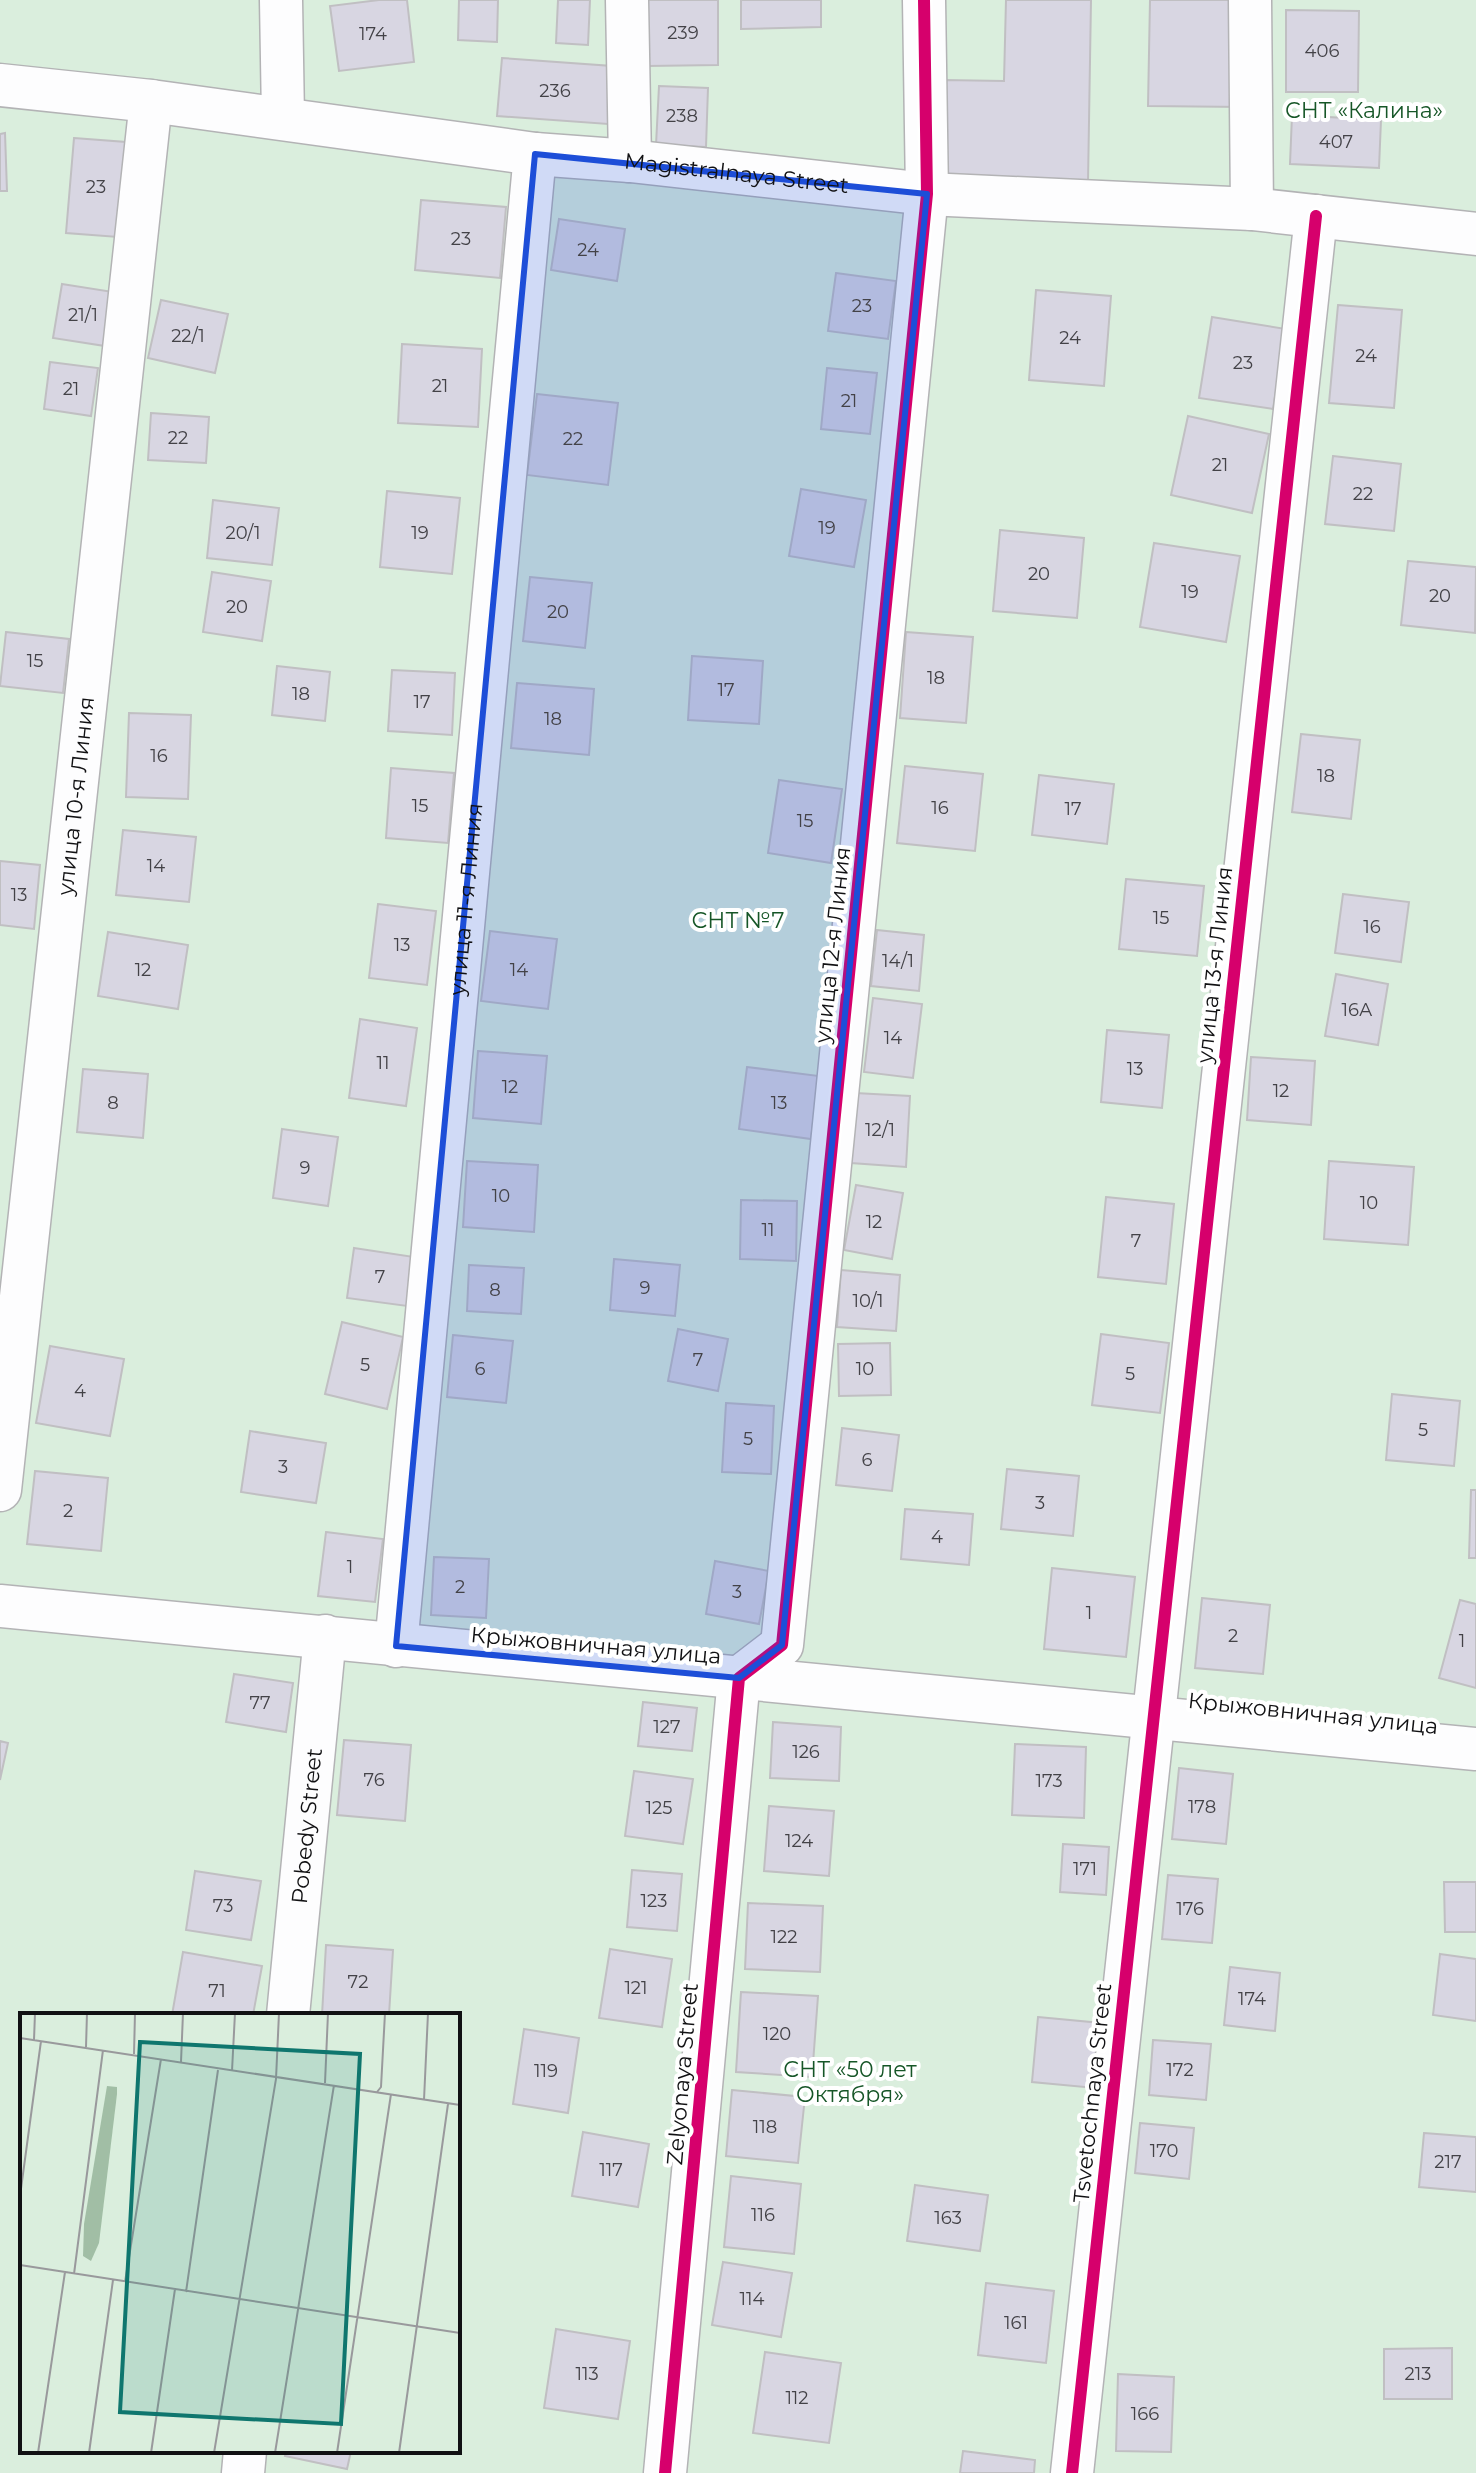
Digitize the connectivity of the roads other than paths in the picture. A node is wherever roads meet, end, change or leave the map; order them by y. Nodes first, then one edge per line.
1 (281, 0) edge
2 (627, 0) edge
3 (924, 0) edge
4 (1250, 0) edge
5 (0, 85) edge
6 (151, 101) junction
7 (283, 118) junction
8 (535, 154) junction
9 (630, 161) junction
10 (927, 194) junction
11 (1252, 209) junction
12 (1316, 216) junction
13 (1476, 234) edge
14 (0, 1490) edge
15 (0, 1606) edge
16 (325, 1636) junction
17 (396, 1646) junction
18 (739, 1678) junction
19 (1152, 1718) junction
20 (1476, 1749) edge
21 (288, 2013) edge
22 (245, 2453) edge
23 (243, 2473) edge
24 (665, 2473) edge
25 (1072, 2473) edge

1 - 7 street
2 - 9 street
3 - 10 street, улица 12-я Линия
4 - 11 street
5 - 6 street, Magistralnaya Street
6 - 7 street, Magistralnaya Street
6 - 14 street, улица 10-я Линия
7 - 8 street, Magistralnaya Street
8 - 9 street, Magistralnaya Street
8 - 17 street, улица 11-я Линия
9 - 10 street, Magistralnaya Street
10 - 11 street, Magistralnaya Street
10 - 18 street, улица 12-я Линия
11 - 12 street, Magistralnaya Street
12 - 13 street, Magistralnaya Street
12 - 19 street, улица 13-я Линия
15 - 16 street, Крыжовничная улица
16 - 17 street, Крыжовничная улица
16 - 21 street, Pobedy Street
17 - 18 street, Крыжовничная улица
18 - 19 street, Крыжовничная улица
18 - 24 street, Zelyonaya Street
19 - 20 street, Крыжовничная улица
19 - 25 street, Tsvetochnaya Street
22 - 23 street

